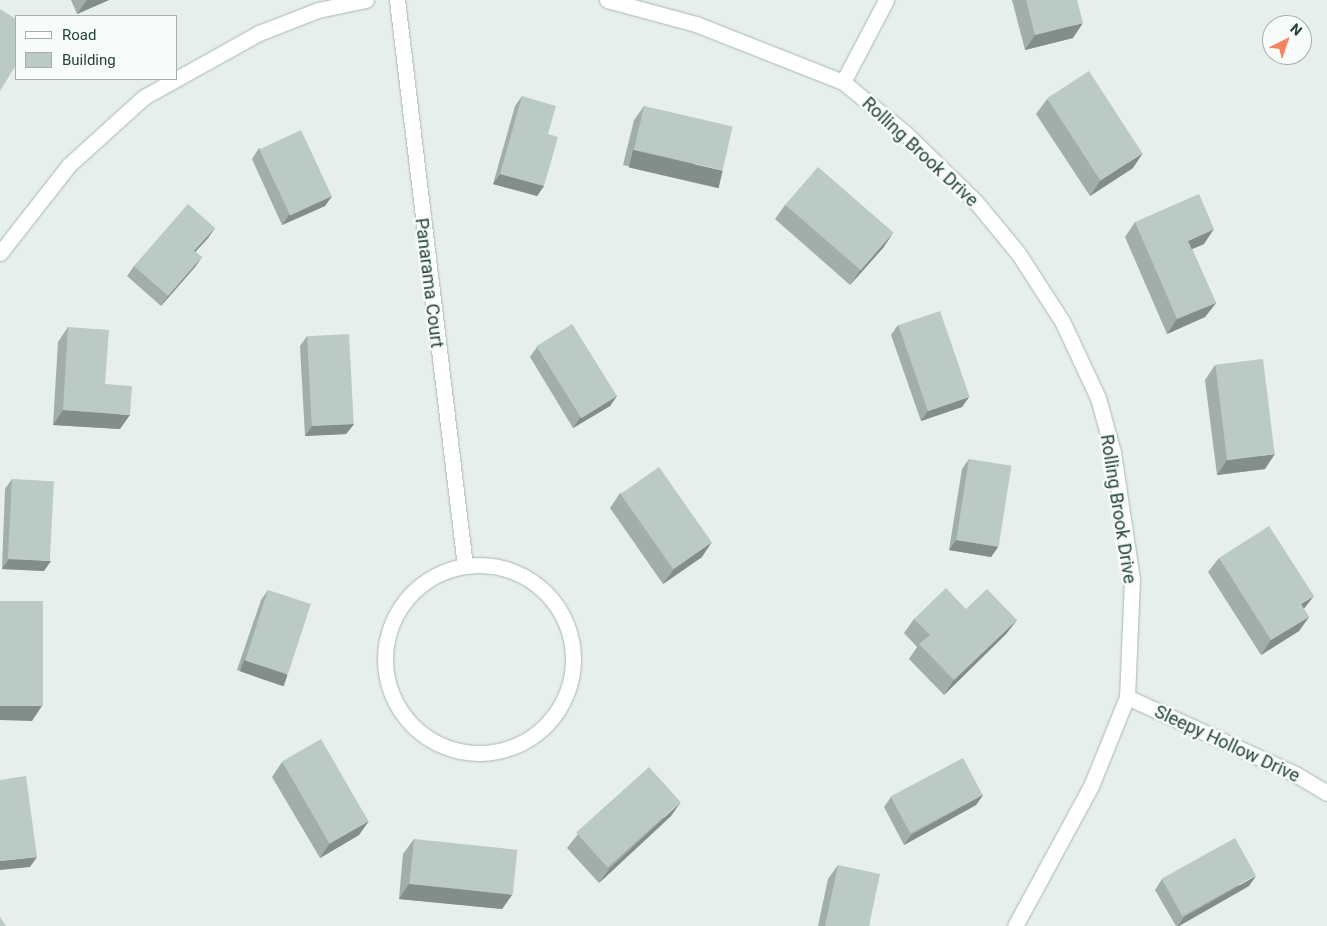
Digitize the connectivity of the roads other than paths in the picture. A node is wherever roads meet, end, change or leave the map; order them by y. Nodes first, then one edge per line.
1 (366, 0) edge
2 (397, 0) edge
3 (607, 0) edge
4 (886, 0) edge
5 (178, 78) edge
6 (175, 80) edge
7 (843, 82) junction
8 (0, 253) edge
9 (465, 566) junction
10 (1127, 697) junction
11 (1327, 793) edge
12 (1016, 926) edge

1 - 5 street
2 - 9 street, Panarama Court
3 - 7 street, Rolling Brook Drive
4 - 7 street
6 - 8 street
7 - 10 street, Rolling Brook Drive
9 - 9 street
10 - 11 street, Sleepy Hollow Drive
10 - 12 street, Rolling Brook Drive

